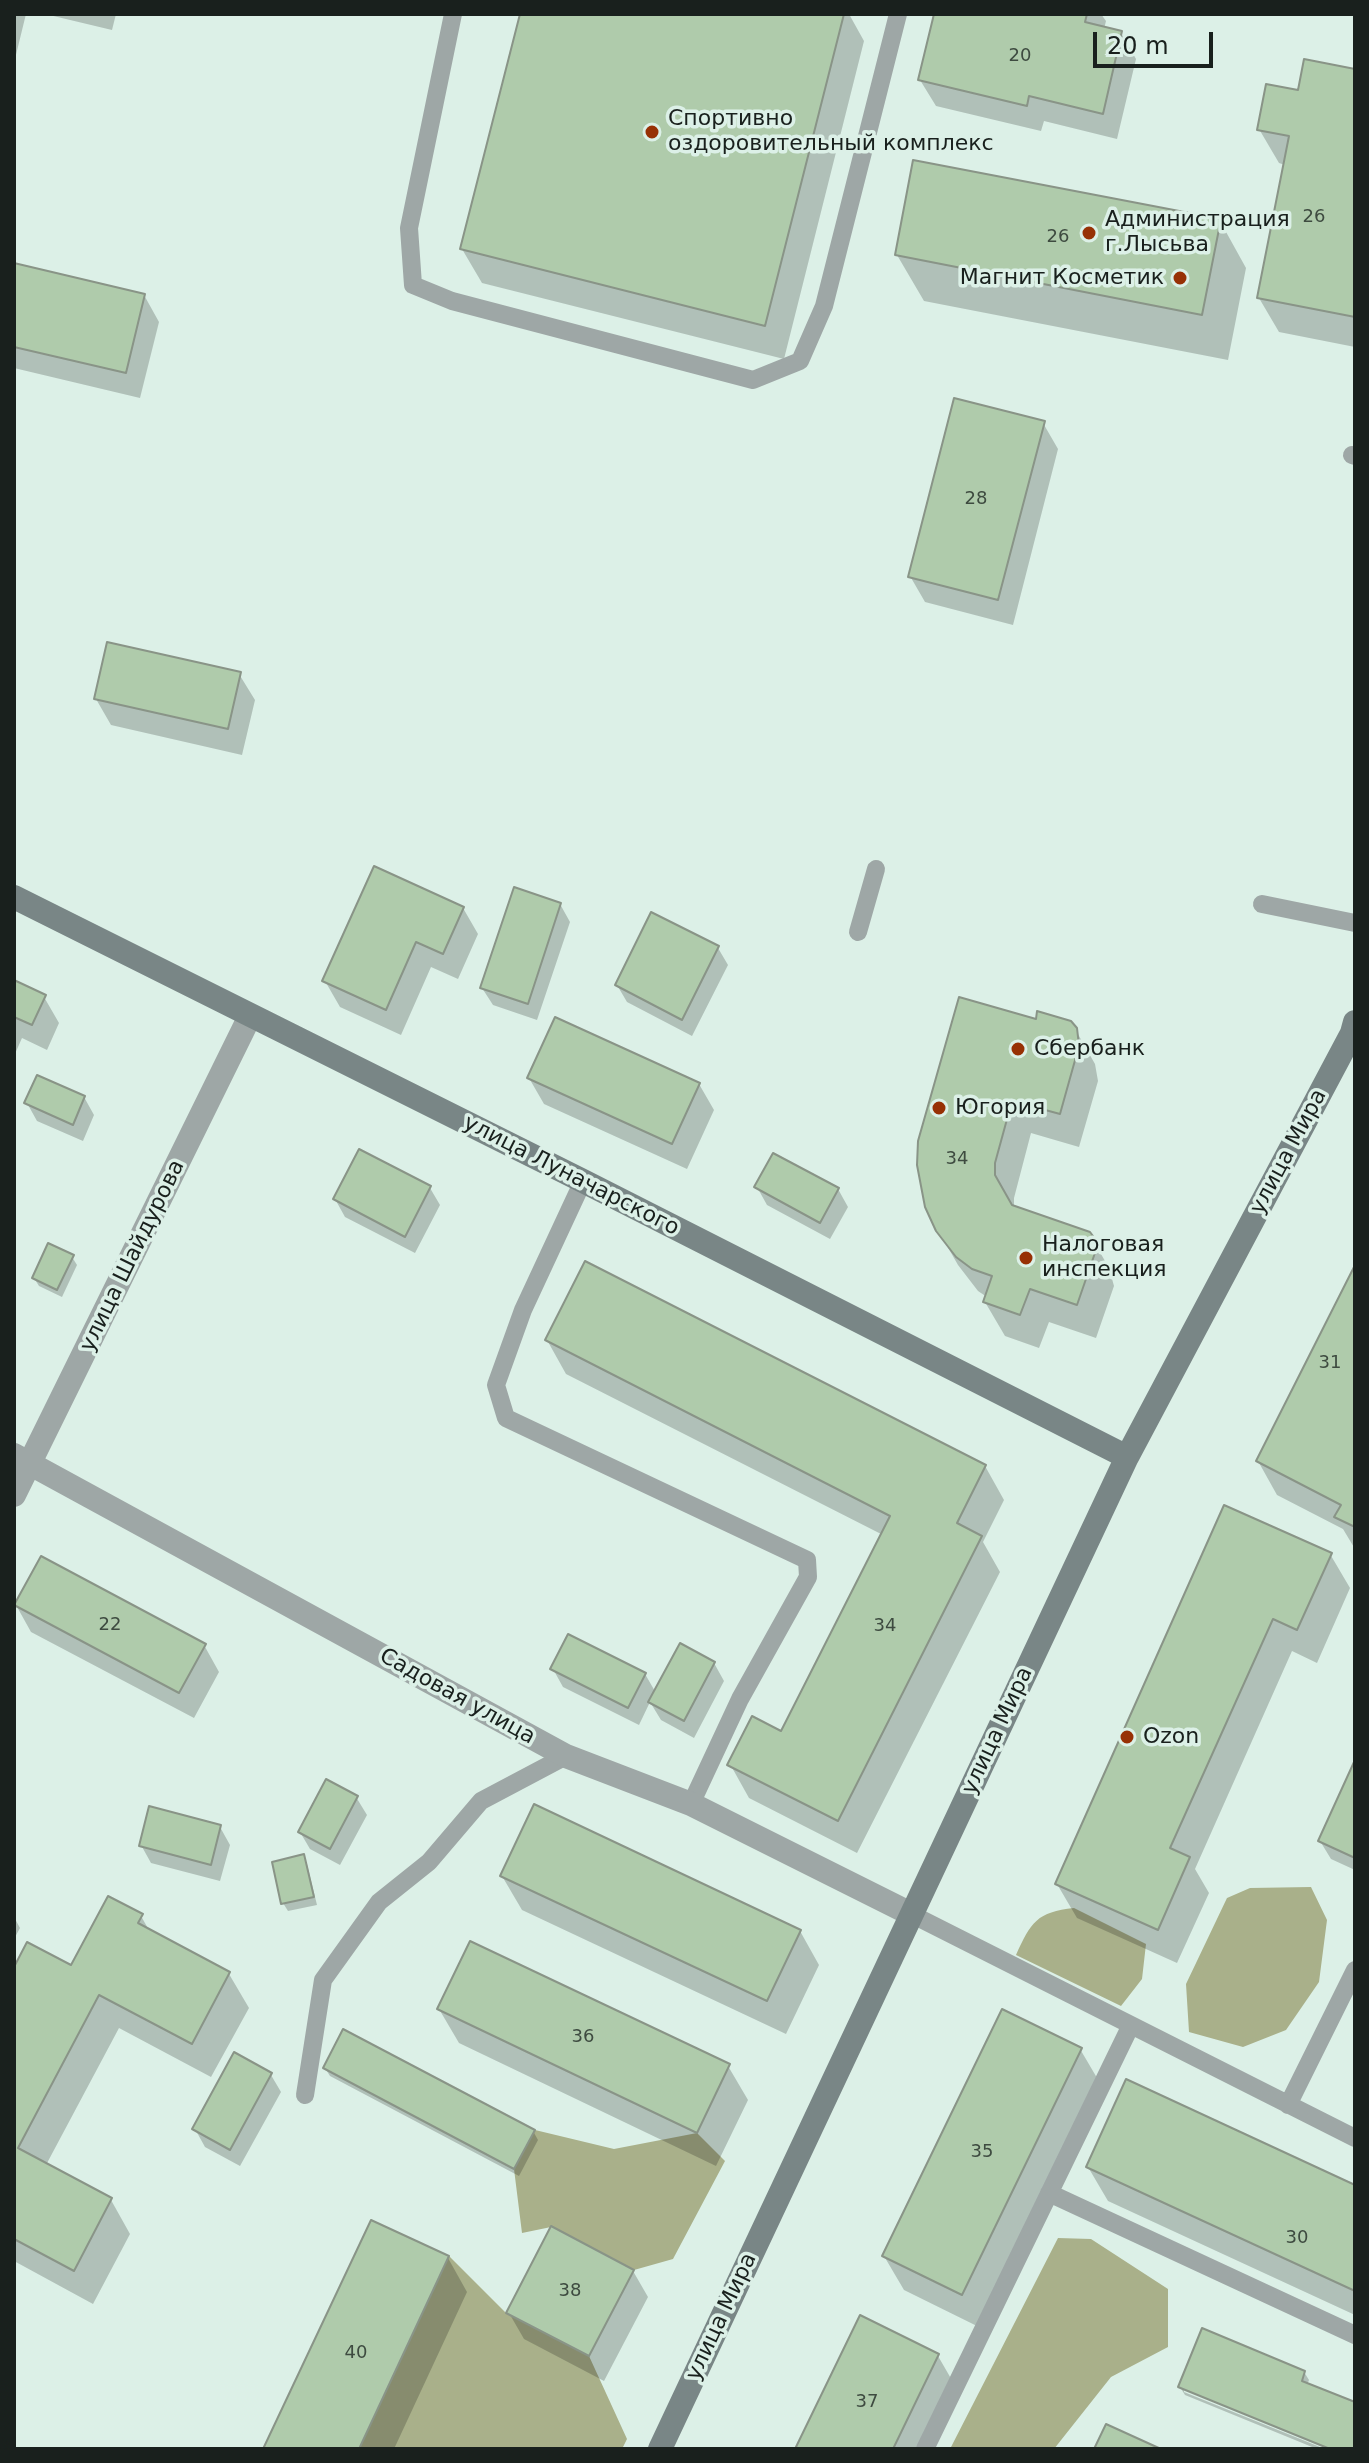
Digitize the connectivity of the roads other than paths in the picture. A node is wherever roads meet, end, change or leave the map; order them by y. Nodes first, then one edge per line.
1 (453, 14) edge
2 (898, 14) edge
3 (876, 869) dead end
4 (14, 897) edge
5 (1262, 904) dead end
6 (1355, 923) edge
7 (858, 932) dead end
8 (250, 1016) junction
9 (1355, 1022) edge
10 (583, 1181) junction
11 (1127, 1457) junction
12 (23, 1459) edge
13 (14, 1495) edge
14 (566, 1756) junction
15 (691, 1804) junction
16 (911, 1914) junction
17 (1355, 1970) edge
18 (1130, 2027) junction
19 (305, 2095) dead end
20 (1288, 2105) junction
21 (1355, 2138) edge
22 (1049, 2193) junction
23 (1355, 2335) edge
24 (660, 2449) edge
25 (925, 2449) edge

1 - 2 lane
3 - 7 lane
4 - 8 street, улица Луначарского
5 - 6 lane
8 - 10 street, улица Луначарского
8 - 12 street, улица Шайдурова
9 - 11 street, улица Мира
10 - 11 street, улица Луначарского
10 - 15 lane
11 - 16 street, улица Мира
12 - 13 street, улица Шайдурова
12 - 14 street, Садовая улица
14 - 15 street, Садовая улица
14 - 19 lane
15 - 16 street, Садовая улица
16 - 18 lane
16 - 24 street, улица Мира
17 - 20 lane
18 - 20 lane
18 - 22 lane
20 - 21 lane
22 - 23 lane
22 - 25 lane

